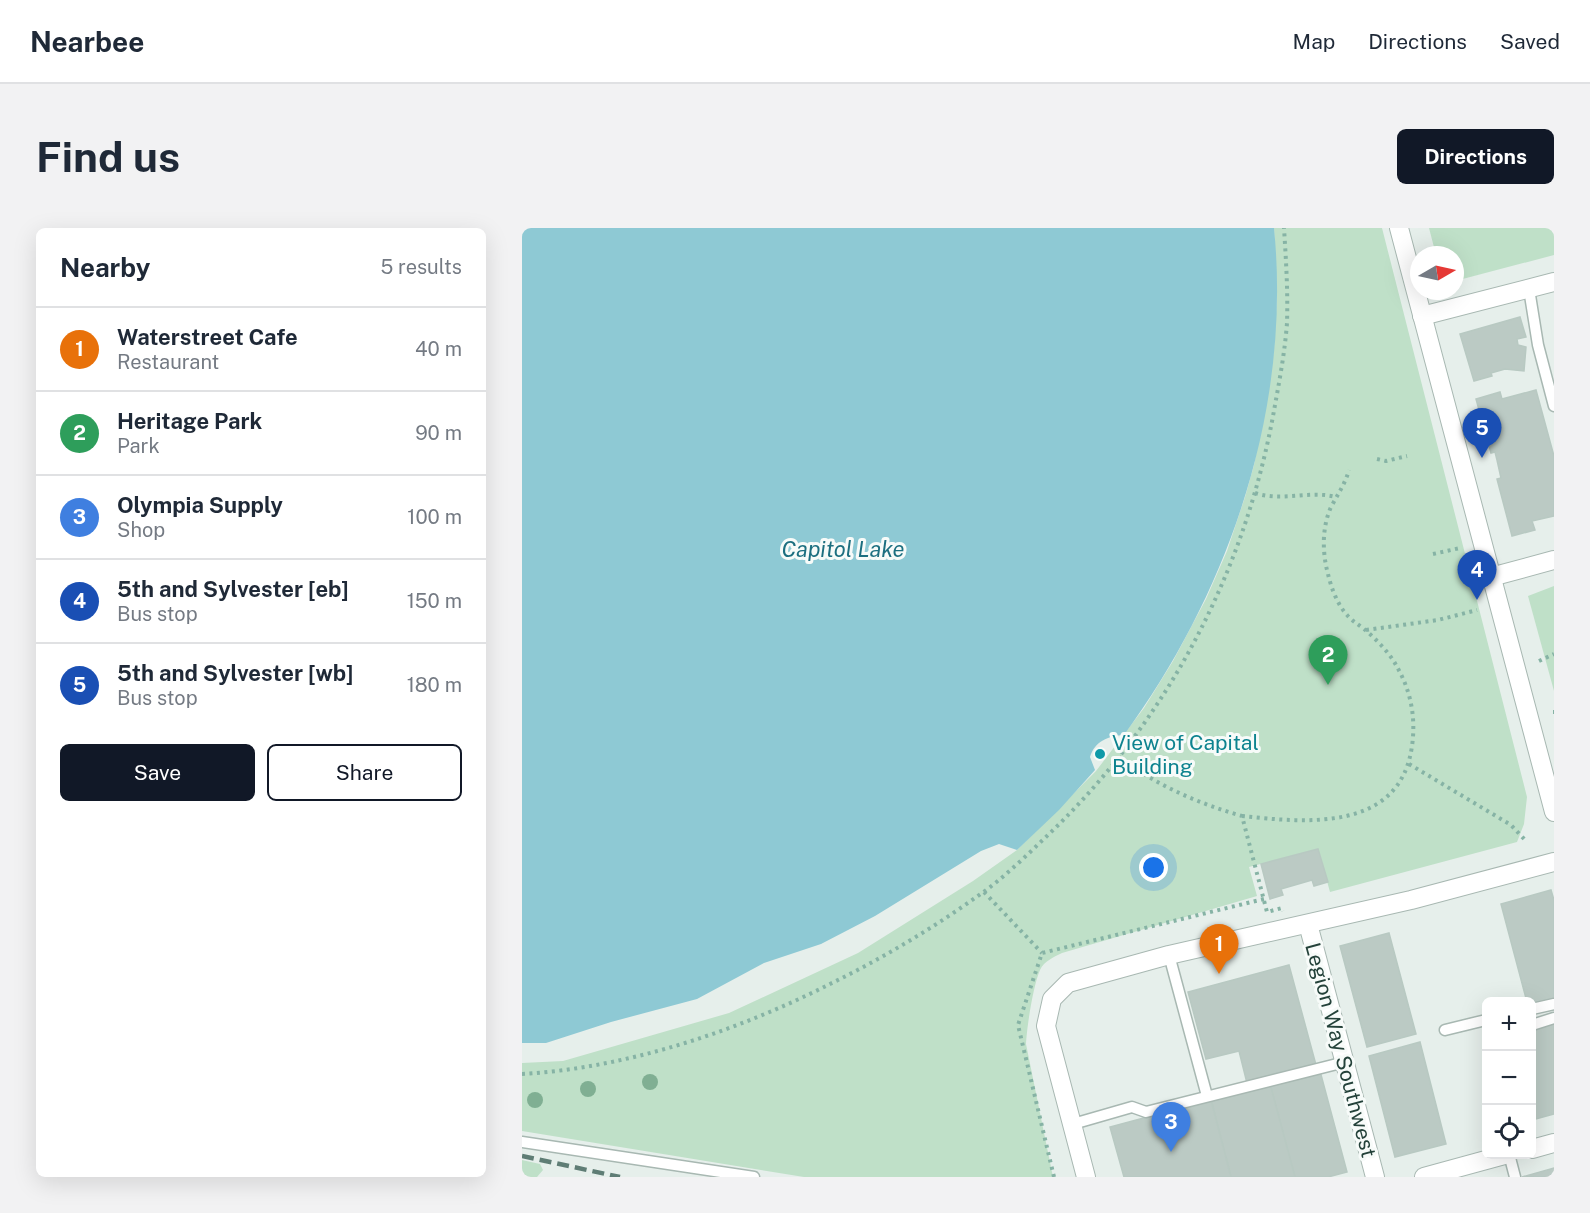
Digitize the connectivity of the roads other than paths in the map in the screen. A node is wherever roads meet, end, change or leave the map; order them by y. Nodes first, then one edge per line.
1 (1399, 228) edge
2 (1554, 282) edge
3 (1528, 289) junction
4 (1422, 316) junction
5 (1554, 406) edge
6 (1554, 560) edge
7 (1491, 578) junction
8 (1554, 812) edge
9 (1554, 862) edge
10 (1308, 924) junction
11 (1169, 955) junction
12 (1554, 1004) edge
13 (1536, 1008) edge
14 (1554, 1018) edge
15 (1482, 1021) edge
16 (1536, 1023) edge
17 (1445, 1030) dead end
18 (1345, 1062) junction
19 (1207, 1096) junction
20 (1073, 1124) junction
21 (522, 1142) edge
22 (1554, 1143) edge
23 (1536, 1148) edge
24 (1494, 1159) edge
25 (1510, 1159) edge
26 (754, 1177) edge
27 (1086, 1177) edge
28 (1375, 1177) edge
29 (1424, 1177) edge
30 (1515, 1177) edge

1 - 4 street
2 - 3 street
3 - 4 street
3 - 5 lane
4 - 7 street
6 - 7 street
7 - 8 street
9 - 10 street
10 - 11 street
10 - 18 street, Legion Way Southwest
11 - 19 lane
11 - 20 street
12 - 13 lane
14 - 16 lane
15 - 17 lane
18 - 19 lane
18 - 28 street, Legion Way Southwest
19 - 20 lane
20 - 27 street
21 - 26 lane
22 - 23 street
24 - 29 street
25 - 30 lane

